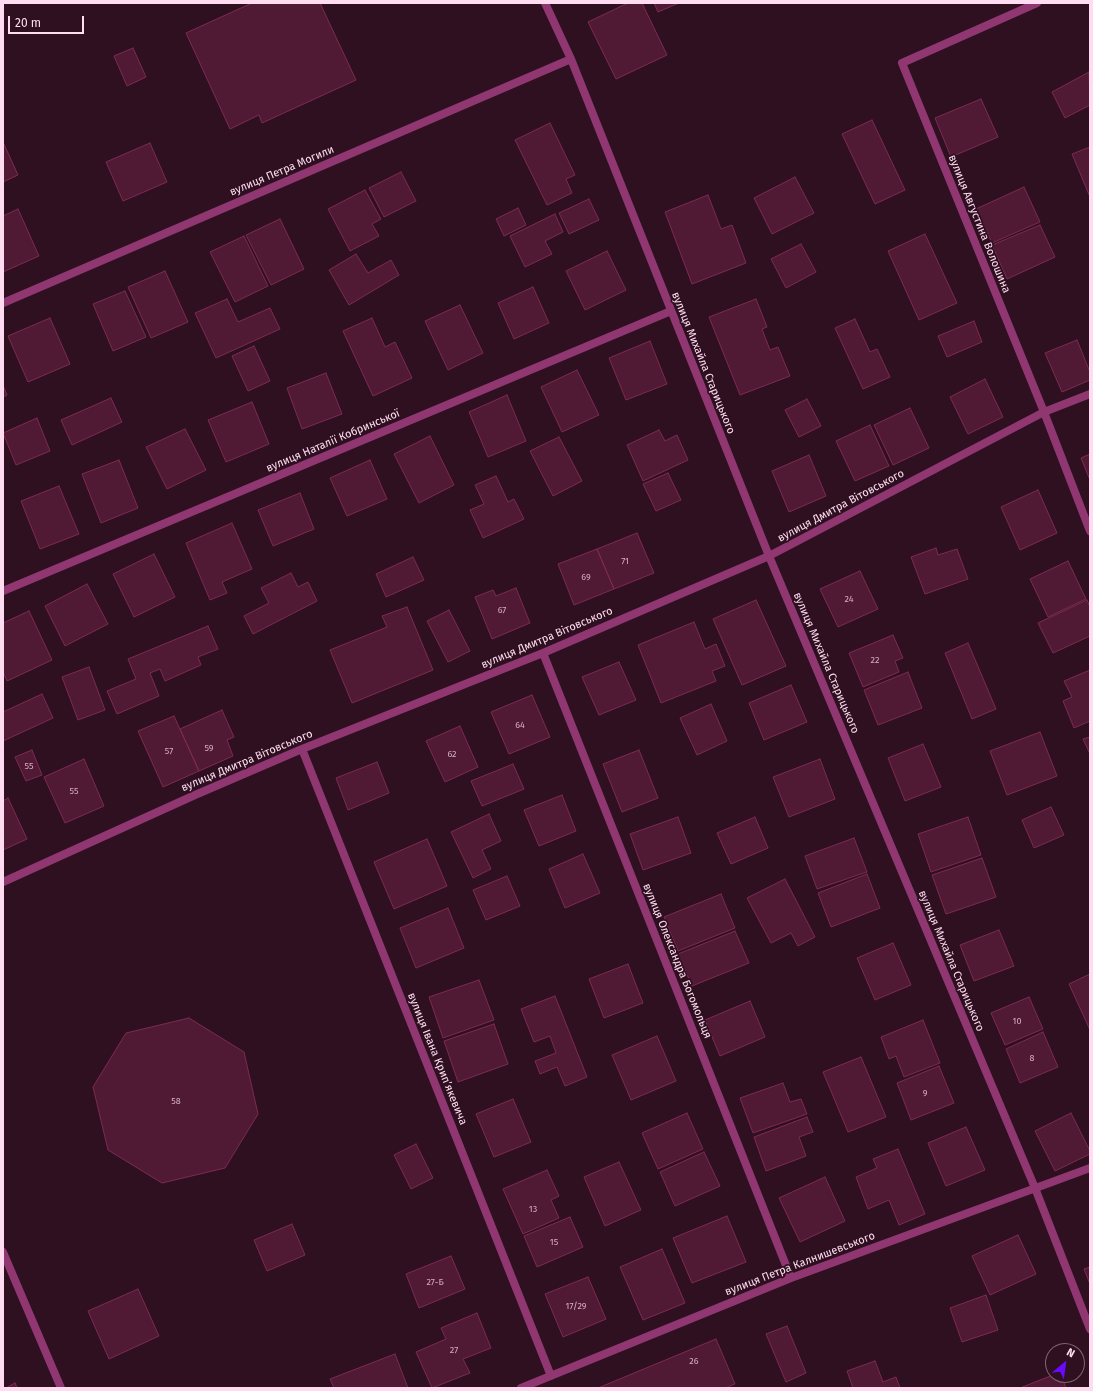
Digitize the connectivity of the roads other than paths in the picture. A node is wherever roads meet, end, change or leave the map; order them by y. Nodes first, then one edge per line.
1 (546, 3) edge
2 (1037, 3) edge
3 (570, 59) junction
4 (3, 303) edge
5 (671, 311) junction
6 (1090, 394) edge
7 (1044, 412) junction
8 (1090, 531) edge
9 (769, 556) junction
10 (3, 591) edge
11 (543, 652) junction
12 (302, 749) junction
13 (3, 882) edge
14 (1090, 1168) edge
15 (1035, 1188) junction
16 (4, 1255) edge
17 (791, 1278) junction
18 (1090, 1329) edge
19 (551, 1376) junction
20 (61, 1388) edge
21 (521, 1388) edge

1 - 3 street, вулиця Михайла Старицького
2 - 7 street, вулиця Августина Волошина
3 - 4 street, вулиця Петра Могили
3 - 5 street, вулиця Михайла Старицького
5 - 9 street, вулиця Михайла Старицького
5 - 10 street, вулиця Наталії Кобринської
6 - 7 street, вулиця Дмитра Вітовського
7 - 8 street, вулиця Августина Волошина
7 - 9 street, вулиця Дмитра Вітовського
9 - 11 street, вулиця Дмитра Вітовського
9 - 15 street, вулиця Михайла Старицького
11 - 12 street, вулиця Дмитра Вітовського
11 - 17 street, вулиця Олександра Богомольця
12 - 13 street, вулиця Дмитра Вітовського
12 - 19 street, вулиця Івана Крипʼякевича
14 - 15 street, вулиця Петра Калнишевського
15 - 17 street, вулиця Петра Калнишевського
15 - 18 street, вулиця Михайла Старицького
16 - 20 street
17 - 19 street, вулиця Петра Калнишевського
19 - 21 street, вулиця Петра Калнишевського

